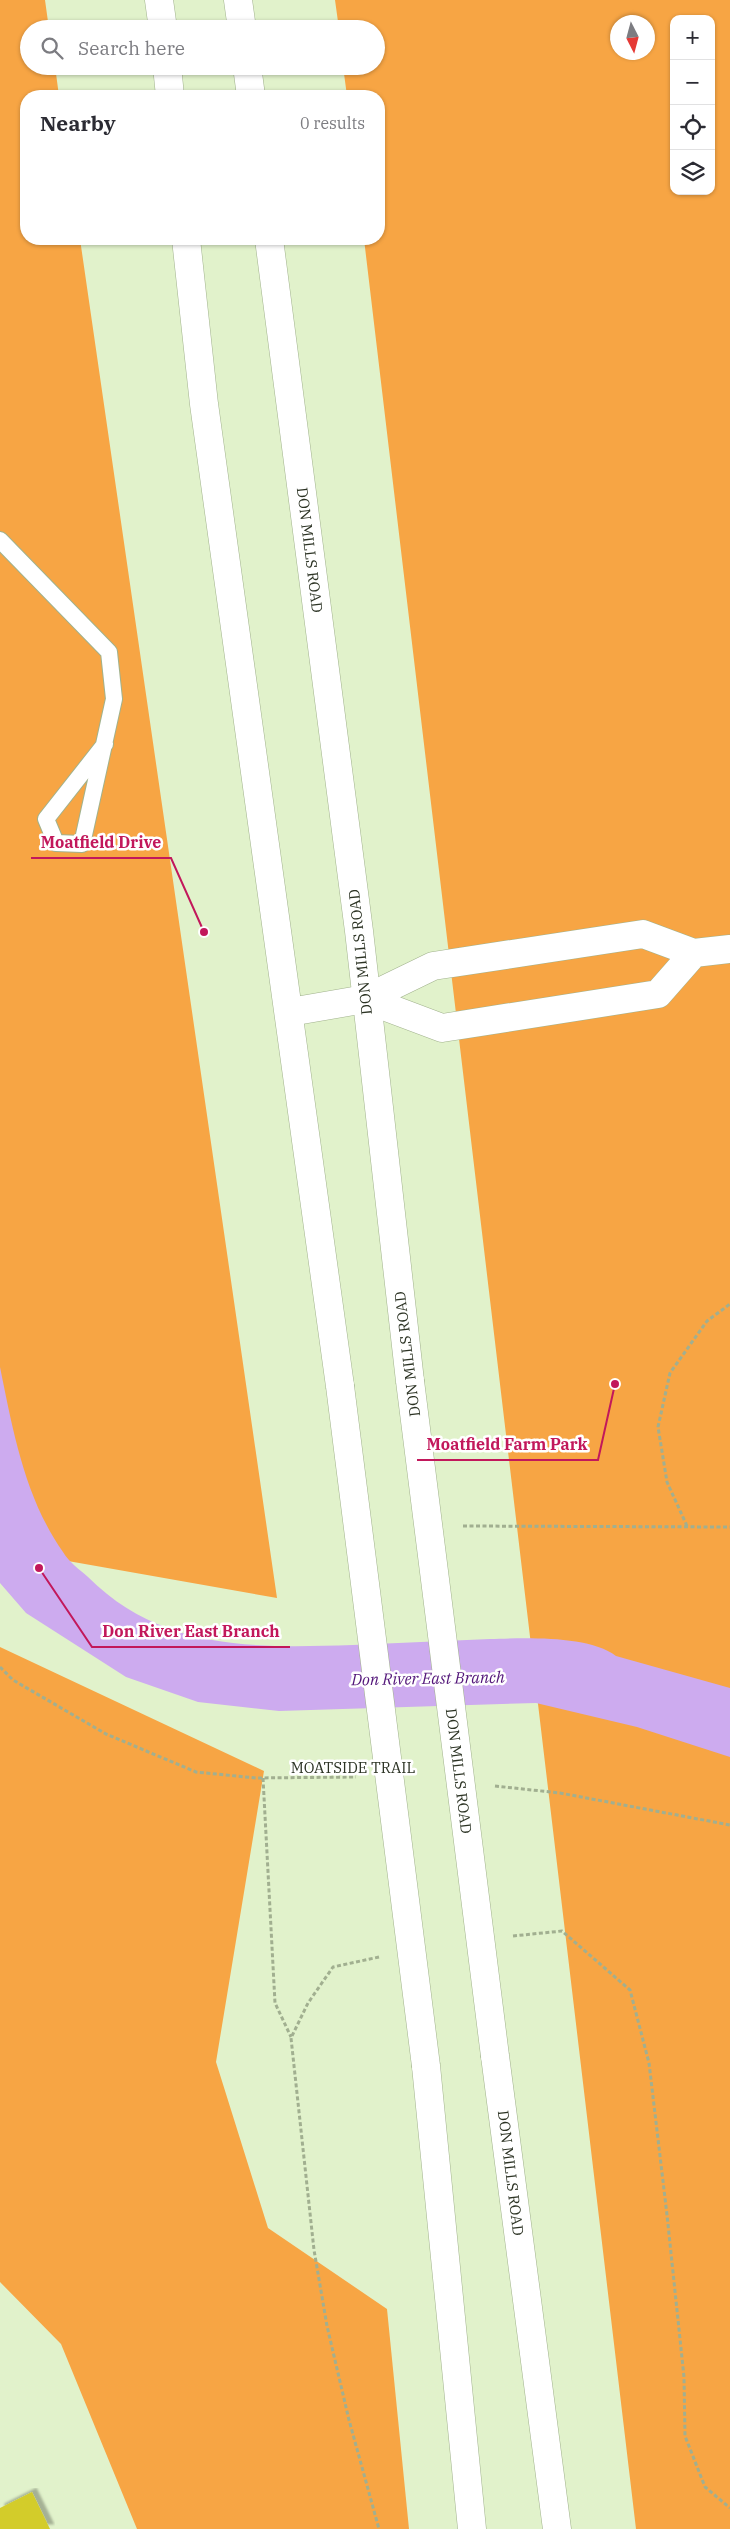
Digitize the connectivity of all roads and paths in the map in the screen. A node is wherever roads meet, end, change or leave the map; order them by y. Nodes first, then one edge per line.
1 (159, 0) edge
2 (238, 0) edge
3 (162, 20) edge
4 (241, 20) edge
5 (168, 75) edge
6 (248, 75) edge
7 (169, 90) edge
8 (250, 90) edge
9 (187, 245) edge
10 (270, 245) edge
11 (0, 540) edge
12 (105, 744) junction
13 (730, 949) edge
14 (694, 953) junction
15 (365, 999) junction
16 (290, 1012) junction
17 (730, 1304) edge
18 (453, 1526) dead end
19 (687, 1526) junction
20 (730, 1527) edge
21 (0, 1667) edge
22 (363, 1777) dead end
23 (263, 1778) junction
24 (491, 1786) dead end
25 (730, 1825) edge
26 (291, 2038) dead end
27 (472, 2529) edge
28 (557, 2529) edge

1 - 3 main road
2 - 4 main road
5 - 7 main road
6 - 8 main road
9 - 16 main road
10 - 15 main road, DON MILLS ROAD
11 - 12 lane
12 - 12 lane
13 - 14 main road
14 - 15 main road
14 - 15 main road
15 - 16 main road
15 - 28 main road, DON MILLS ROAD, bridge
16 - 27 main road, bridge
17 - 19 path
18 - 19 path
19 - 20 path
21 - 23 path, MOATSIDE TRAIL
22 - 23 path, MOATSIDE TRAIL
23 - 26 path
24 - 25 path

